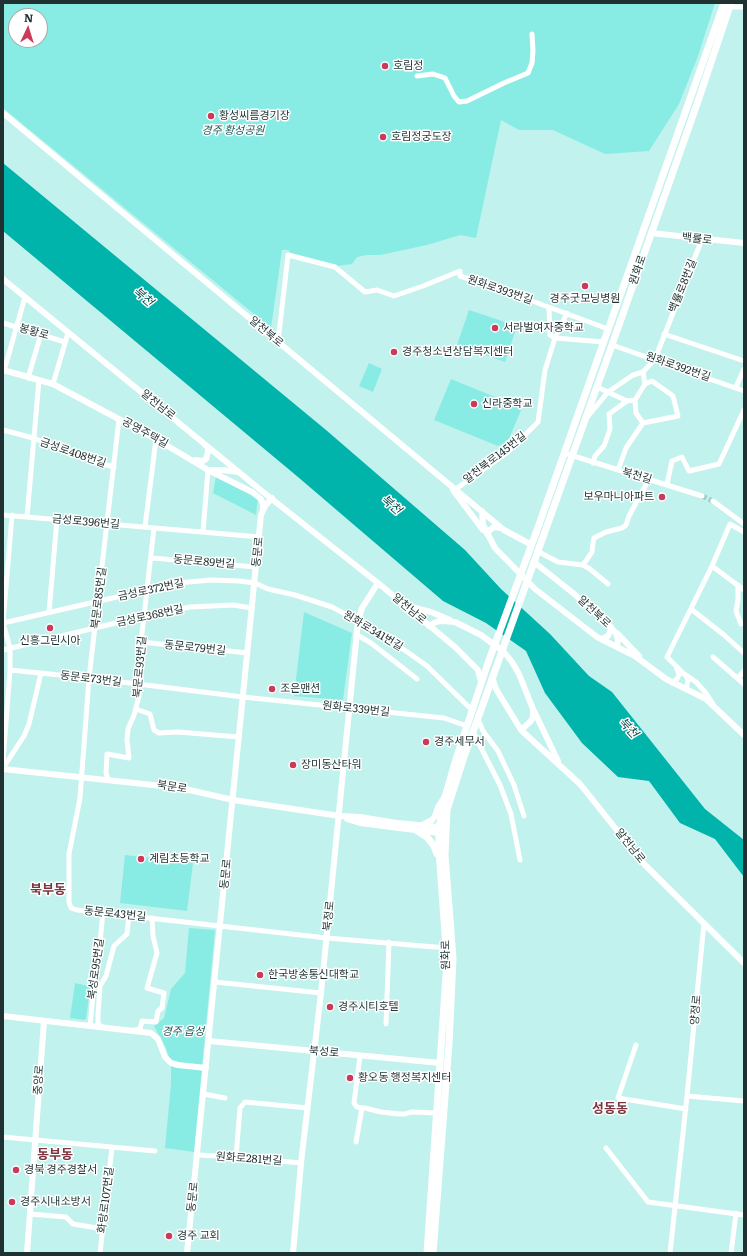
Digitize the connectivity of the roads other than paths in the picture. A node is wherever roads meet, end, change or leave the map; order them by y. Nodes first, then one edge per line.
1 (728, 4) edge
2 (744, 7) edge
3 (532, 34) dead end
4 (417, 76) dead end
5 (3, 113) edge
6 (643, 232) junction
7 (651, 233) junction
8 (702, 240) junction
9 (744, 243) edge
10 (3, 279) edge
11 (25, 297) junction
12 (549, 308) junction
13 (567, 313) junction
14 (3, 323) edge
15 (16, 327) junction
16 (608, 329) junction
17 (68, 333) junction
18 (41, 334) junction
19 (664, 334) junction
20 (555, 338) junction
21 (65, 342) junction
22 (278, 342) junction
23 (604, 342) junction
24 (612, 345) junction
25 (655, 359) junction
26 (744, 361) edge
27 (744, 369) edge
28 (3, 370) edge
29 (644, 372) junction
30 (28, 378) junction
31 (39, 380) junction
32 (53, 384) junction
33 (645, 384) junction
34 (597, 387) junction
35 (736, 387) junction
36 (744, 391) edge
37 (608, 392) junction
38 (635, 400) junction
39 (627, 401) junction
40 (744, 410) edge
41 (119, 420) junction
42 (584, 423) junction
43 (643, 423) junction
44 (3, 430) edge
45 (33, 438) junction
46 (156, 439) junction
47 (203, 442) junction
48 (182, 454) junction
49 (568, 455) junction
50 (593, 462) junction
51 (114, 467) junction
52 (208, 470) junction
53 (618, 470) junction
54 (240, 472) junction
55 (444, 479) junction
56 (649, 479) junction
57 (667, 484) junction
58 (456, 489) junction
59 (702, 496) tunnel mouth
60 (272, 498) junction
61 (713, 501) tunnel mouth
62 (482, 511) junction
63 (3, 515) edge
64 (12, 515) junction
65 (261, 515) junction
66 (27, 517) junction
67 (57, 519) junction
68 (108, 524) junction
69 (744, 524) edge
70 (145, 527) junction
71 (154, 528) junction
72 (501, 528) junction
73 (541, 531) junction
74 (203, 532) junction
75 (744, 532) edge
76 (487, 534) junction
77 (260, 537) junction
78 (532, 545) junction
79 (537, 551) junction
80 (152, 558) junction
81 (534, 562) junction
82 (582, 565) junction
83 (712, 566) junction
84 (256, 567) junction
85 (255, 583) junction
86 (378, 583) junction
87 (608, 584) dead end
88 (738, 586) junction
89 (148, 590) junction
90 (744, 590) edge
91 (99, 601) junction
92 (402, 604) junction
93 (252, 608) junction
94 (690, 609) junction
95 (49, 612) junction
96 (145, 616) junction
97 (358, 621) junction
98 (455, 622) junction
99 (3, 623) edge
100 (741, 624) dead end
101 (429, 626) junction
102 (95, 628) junction
103 (611, 628) junction
104 (616, 633) junction
105 (357, 635) junction
106 (602, 639) junction
107 (141, 642) junction
108 (617, 646) junction
109 (10, 648) junction
110 (3, 650) edge
111 (248, 653) junction
112 (744, 653) edge
113 (713, 656) dead end
114 (645, 664) junction
115 (676, 665) junction
116 (487, 667) junction
117 (10, 670) junction
118 (478, 670) junction
119 (744, 671) edge
120 (41, 673) junction
121 (684, 674) junction
122 (492, 677) junction
123 (89, 678) junction
124 (738, 678) junction
125 (417, 679) dead end
126 (672, 683) junction
127 (139, 684) junction
128 (482, 684) junction
129 (744, 684) edge
130 (496, 689) junction
131 (686, 689) junction
132 (487, 691) junction
133 (243, 697) junction
134 (713, 705) junction
135 (350, 708) junction
136 (136, 709) junction
137 (533, 709) junction
138 (473, 711) junction
139 (478, 718) junction
140 (467, 726) junction
141 (521, 730) junction
142 (473, 732) junction
143 (744, 735) edge
144 (239, 737) junction
145 (3, 762) edge
146 (559, 764) junction
147 (3, 768) edge
148 (82, 777) junction
149 (108, 779) junction
150 (445, 796) junction
151 (233, 800) junction
152 (340, 816) junction
153 (524, 816) dead end
154 (417, 828) junction
155 (442, 830) junction
156 (439, 858) junction
157 (520, 860) dead end
158 (103, 912) junction
159 (129, 915) junction
160 (152, 918) junction
161 (704, 923) junction
162 (220, 926) junction
163 (326, 938) junction
164 (389, 942) junction
165 (447, 948) junction
166 (744, 964) edge
167 (215, 982) junction
168 (93, 985) junction
169 (100, 986) junction
170 (321, 993) junction
171 (3, 1016) edge
172 (44, 1021) junction
173 (386, 1024) dead end
174 (90, 1026) junction
175 (102, 1027) junction
176 (133, 1030) junction
177 (209, 1041) junction
178 (636, 1045) dead end
179 (315, 1052) junction
180 (360, 1056) junction
181 (440, 1063) junction
182 (206, 1068) junction
183 (204, 1094) junction
184 (688, 1096) junction
185 (225, 1098) dead end
186 (744, 1101) edge
187 (308, 1108) junction
188 (362, 1108) junction
189 (686, 1109) junction
190 (436, 1113) junction
191 (3, 1137) edge
192 (35, 1140) junction
193 (356, 1142) dead end
194 (112, 1147) junction
195 (606, 1148) dead end
196 (155, 1151) dead end
197 (198, 1155) junction
198 (236, 1157) junction
199 (301, 1163) junction
200 (674, 1206) junction
201 (736, 1213) junction
202 (30, 1214) junction
203 (744, 1215) edge
204 (103, 1229) junction
205 (27, 1253) edge
206 (100, 1253) edge
207 (187, 1253) edge
208 (293, 1253) edge
209 (427, 1253) edge
210 (433, 1253) edge
211 (670, 1253) edge
212 (731, 1253) edge

1 - 2 street
1 - 6 main road, 원화로
1 - 7 main road, 원화로
3 - 4 street
5 - 22 street, 알천북로
6 - 7 main road
6 - 16 main road, 원화로
7 - 8 street, 백률로
7 - 24 main road, 원화로
8 - 9 street, 백률로
8 - 19 street, 백률로8번길
10 - 11 street, 알천남로
11 - 15 street, 공영주택길
11 - 17 street, 알천남로
12 - 13 street, 원화로393번길
12 - 20 street
12 - 22 street, 원화로393번길
13 - 16 street, 원화로393번길
13 - 20 street, 알천북로145번길
14 - 15 street, 봉황로
15 - 18 street, 봉황로
15 - 28 street, 공영주택길
16 - 23 main road, 원화로
17 - 21 street
17 - 47 street, 알천남로
18 - 21 street, 봉황로
18 - 30 street
19 - 25 street, 백률로8번길
19 - 26 street
20 - 23 street
20 - 58 street, 알천북로145번길
21 - 32 street
22 - 55 street, 알천북로
23 - 24 main road
23 - 49 main road, 원화로
24 - 25 street, 원화로392번길
24 - 34 main road, 원화로
25 - 29 street
25 - 35 street, 원화로392번길
27 - 35 street
28 - 30 street, 공영주택길
29 - 33 street
29 - 37 street
30 - 31 street, 공영주택길
31 - 32 street, 공영주택길
31 - 45 street, 금성로408번길
32 - 41 street, 공영주택길
33 - 38 street
33 - 43 street
34 - 37 street
34 - 42 main road, 원화로
35 - 36 street, 원화로392번길
37 - 39 street
37 - 42 street
38 - 39 street
38 - 43 street
39 - 50 street
40 - 57 street
41 - 46 street, 공영주택길
41 - 51 street, 북문로85번길
42 - 49 main road, 원화로
43 - 53 street
44 - 45 street, 금성로408번길
45 - 51 street, 금성로408번길
45 - 66 street
46 - 48 street, 공영주택길
46 - 70 street
47 - 48 street
47 - 54 street, 알천남로
48 - 52 street, 공영주택길
49 - 50 street, 북천길
49 - 73 main road, 원화로
50 - 53 street, 북천길
51 - 68 street, 북문로85번길
52 - 54 street, 공영주택길
52 - 65 street, 동문로
52 - 74 street
53 - 56 street, 북천길
54 - 60 street, 알천남로
55 - 58 street, 알천북로
55 - 76 street
56 - 57 street, 북천길
56 - 82 street
57 - 59 street, 북천길
58 - 62 street, 알천북로
60 - 65 street
60 - 86 street, 알천남로
61 - 69 street
62 - 72 street, 알천북로
62 - 76 street
63 - 64 street, 금성로396번길
64 - 66 street, 금성로396번길
64 - 99 street
65 - 77 street, 동문로
66 - 67 street, 금성로396번길
67 - 68 street, 금성로396번길
67 - 95 street
68 - 70 street, 금성로396번길
68 - 91 street, 북문로85번길
70 - 71 street, 금성로396번길
71 - 74 street, 금성로396번길
71 - 80 street, 북문로93번길
72 - 76 street
72 - 78 street, 알천북로
73 - 78 main road, 원화로
73 - 79 main road, 원화로
74 - 77 street, 금성로396번길
75 - 83 street
76 - 106 street
77 - 84 street, 동문로
78 - 116 main road, 원화로
79 - 81 main road, 원화로
79 - 82 street
80 - 84 street, 동문로89번길
80 - 89 street, 북문로93번길
81 - 103 street, 알천북로
81 - 122 main road, 원화로
82 - 87 street
83 - 88 street
83 - 94 street
84 - 85 street, 동문로
85 - 89 street, 금성로372번길
85 - 93 street, 동문로
85 - 97 street, 원화로341번길
86 - 92 street, 알천남로
86 - 97 street, 북정로
88 - 90 street
88 - 100 street
89 - 91 street, 금성로372번길
89 - 96 street, 북문로93번길
91 - 95 street, 금성로372번길
91 - 102 street, 북문로85번길
92 - 98 street
92 - 101 street, 알천남로
93 - 96 street, 금성로368번길
93 - 111 street, 동문로
94 - 112 street
94 - 115 street
95 - 99 street, 금성로372번길
96 - 102 street, 금성로368번길
96 - 107 street, 북문로93번길
97 - 105 street, 북정로
97 - 138 street, 원화로341번길
98 - 101 street, 알천남로
98 - 137 street, 알천남로
99 - 109 street
101 - 118 street
102 - 109 street, 금성로368번길
102 - 123 street, 북문로85번길
103 - 104 street, 알천북로
103 - 106 street
104 - 108 street, 알천북로
104 - 114 street
105 - 125 street
105 - 135 street, 북정로
106 - 108 street
107 - 111 street, 동문로79번길
107 - 127 street, 북문로93번길
108 - 114 street
109 - 110 street, 금성로368번길
109 - 117 street
111 - 133 street, 동문로
113 - 124 street
114 - 126 street
115 - 121 street
115 - 126 street
116 - 118 street
116 - 128 main road, 원화로
117 - 120 street, 동문로73번길
117 - 145 street
118 - 128 street
119 - 124 street
120 - 123 street, 동문로73번길
120 - 147 street
121 - 131 street
121 - 134 street
122 - 130 street, 알천남로
122 - 132 main road, 원화로
123 - 127 street, 동문로73번길
123 - 148 street, 북문로85번길
124 - 129 street
126 - 131 street
127 - 133 street, 동문로73번길
127 - 136 street, 북문로93번길
128 - 138 main road, 원화로
130 - 132 street
130 - 141 street, 알천남로
131 - 134 street
132 - 139 main road, 원화로
133 - 135 street, 원화로339번길
133 - 144 street, 동문로
134 - 143 street
135 - 140 street, 원화로339번길
135 - 152 street, 북정로
136 - 144 street
136 - 149 street, 북문로93번길
137 - 141 street
137 - 146 street, 알천남로
138 - 140 main road, 원화로
139 - 142 main road, 원화로
139 - 153 street
140 - 150 main road, 원화로
141 - 146 street, 알천남로
142 - 155 main road, 원화로
142 - 157 street
144 - 151 street, 동문로
146 - 161 street, 알천남로
147 - 148 street, 북문로
148 - 149 street, 북문로
148 - 158 street, 동문로43번길
149 - 151 street, 북문로
150 - 154 street
150 - 155 main road, 원화로
151 - 152 street, 북문로
151 - 162 street, 동문로
152 - 154 street, 북문로
152 - 163 street, 북정로
154 - 155 street, 북문로
154 - 156 main road
155 - 156 main road, 원화로
155 - 210 main road, 원화로
156 - 165 main road, 원화로
158 - 159 street, 동문로43번길
158 - 168 street, 북성로95번길
159 - 160 street, 동문로43번길
159 - 169 street
160 - 162 street, 동문로43번길
160 - 176 street
161 - 166 street, 알천남로
161 - 184 street, 양정로
162 - 163 street, 동문로43번길
162 - 167 street, 동문로
163 - 164 street, 동문로43번길
163 - 170 street, 북정로
164 - 165 street, 동문로43번길
164 - 173 street
165 - 181 main road, 원화로
167 - 170 street
167 - 177 street, 동문로
168 - 169 street
168 - 174 street, 북성로95번길
169 - 175 street
170 - 179 street, 북정로
171 - 172 street
172 - 174 street
172 - 192 street, 중앙로
174 - 175 street
175 - 176 street
176 - 182 street
177 - 179 street, 북성로
177 - 182 street, 동문로
178 - 189 street
179 - 180 street, 북성로
179 - 187 street, 북정로
180 - 181 street, 북성로
180 - 188 street
181 - 190 main road, 원화로
182 - 183 street, 동문로
183 - 185 street
183 - 197 street, 동문로
184 - 186 street
184 - 189 street, 양정로
187 - 198 street
187 - 199 street, 북정로
188 - 190 street
188 - 193 street
189 - 200 street, 양정로
190 - 209 main road, 원화로
191 - 192 street
192 - 194 street
192 - 202 street, 중앙로
194 - 196 street
194 - 204 street, 화랑로107번길
195 - 200 street
197 - 198 street, 원화로281번길
197 - 207 street, 동문로
198 - 199 street, 원화로281번길
199 - 208 street, 북정로
200 - 201 street
200 - 211 street, 양정로
201 - 203 street
201 - 212 street
202 - 204 street
202 - 205 street, 중앙로
204 - 206 street, 화랑로107번길

